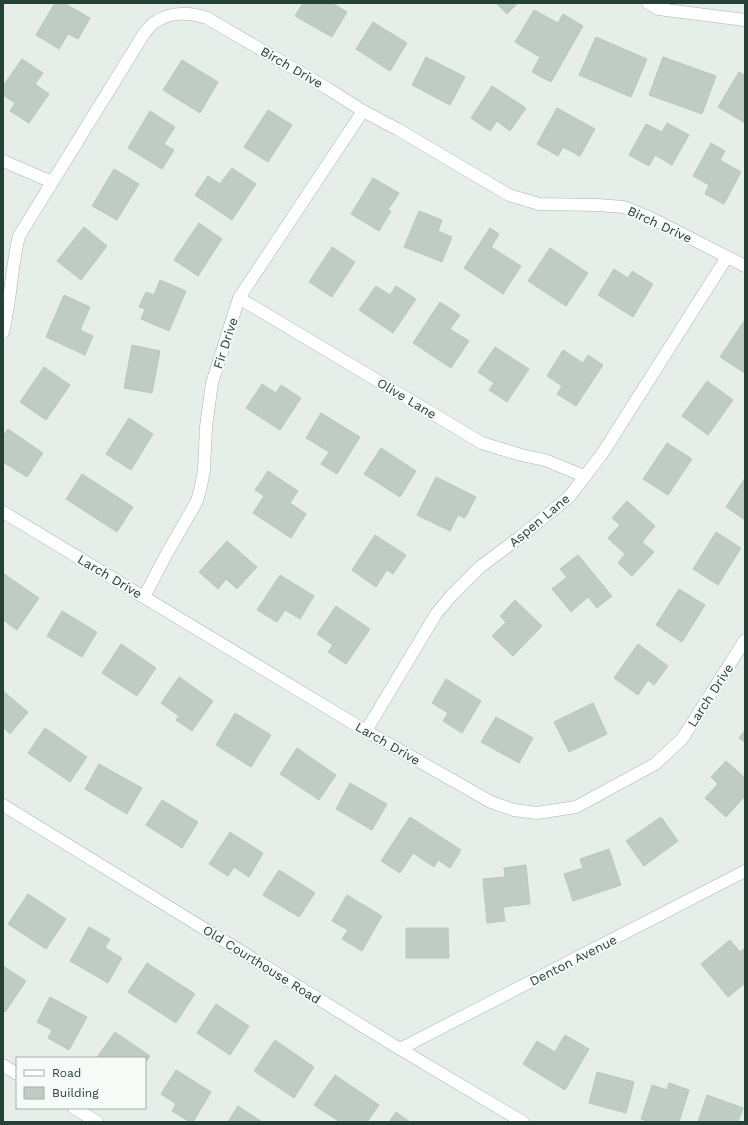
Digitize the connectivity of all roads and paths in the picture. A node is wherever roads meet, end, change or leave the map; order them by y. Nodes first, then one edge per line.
1 (656, 5) edge
2 (745, 20) edge
3 (363, 111) junction
4 (3, 161) edge
5 (52, 182) junction
6 (727, 257) junction
7 (745, 266) edge
8 (239, 298) junction
9 (3, 332) edge
10 (584, 476) junction
11 (3, 512) edge
12 (144, 597) junction
13 (745, 640) edge
14 (366, 731) junction
15 (3, 805) edge
16 (745, 871) edge
17 (400, 1050) junction
18 (3, 1065) edge
19 (16, 1073) edge
20 (76, 1109) edge
21 (97, 1122) edge
22 (523, 1122) edge

1 - 2 street
3 - 5 street, Birch Drive
3 - 6 street, Birch Drive
3 - 8 street, Fir Drive
4 - 5 street
5 - 9 street, Birch Drive
6 - 7 street, Birch Drive
6 - 10 street, Aspen Lane
8 - 10 street, Olive Lane
8 - 12 street, Fir Drive
10 - 14 street, Aspen Lane
11 - 12 street, Larch Drive
12 - 14 street, Larch Drive
13 - 14 street, Larch Drive
15 - 17 street, Old Courthouse Road
16 - 17 street, Denton Avenue
17 - 22 street, Old Courthouse Road
18 - 19 street
20 - 21 street

